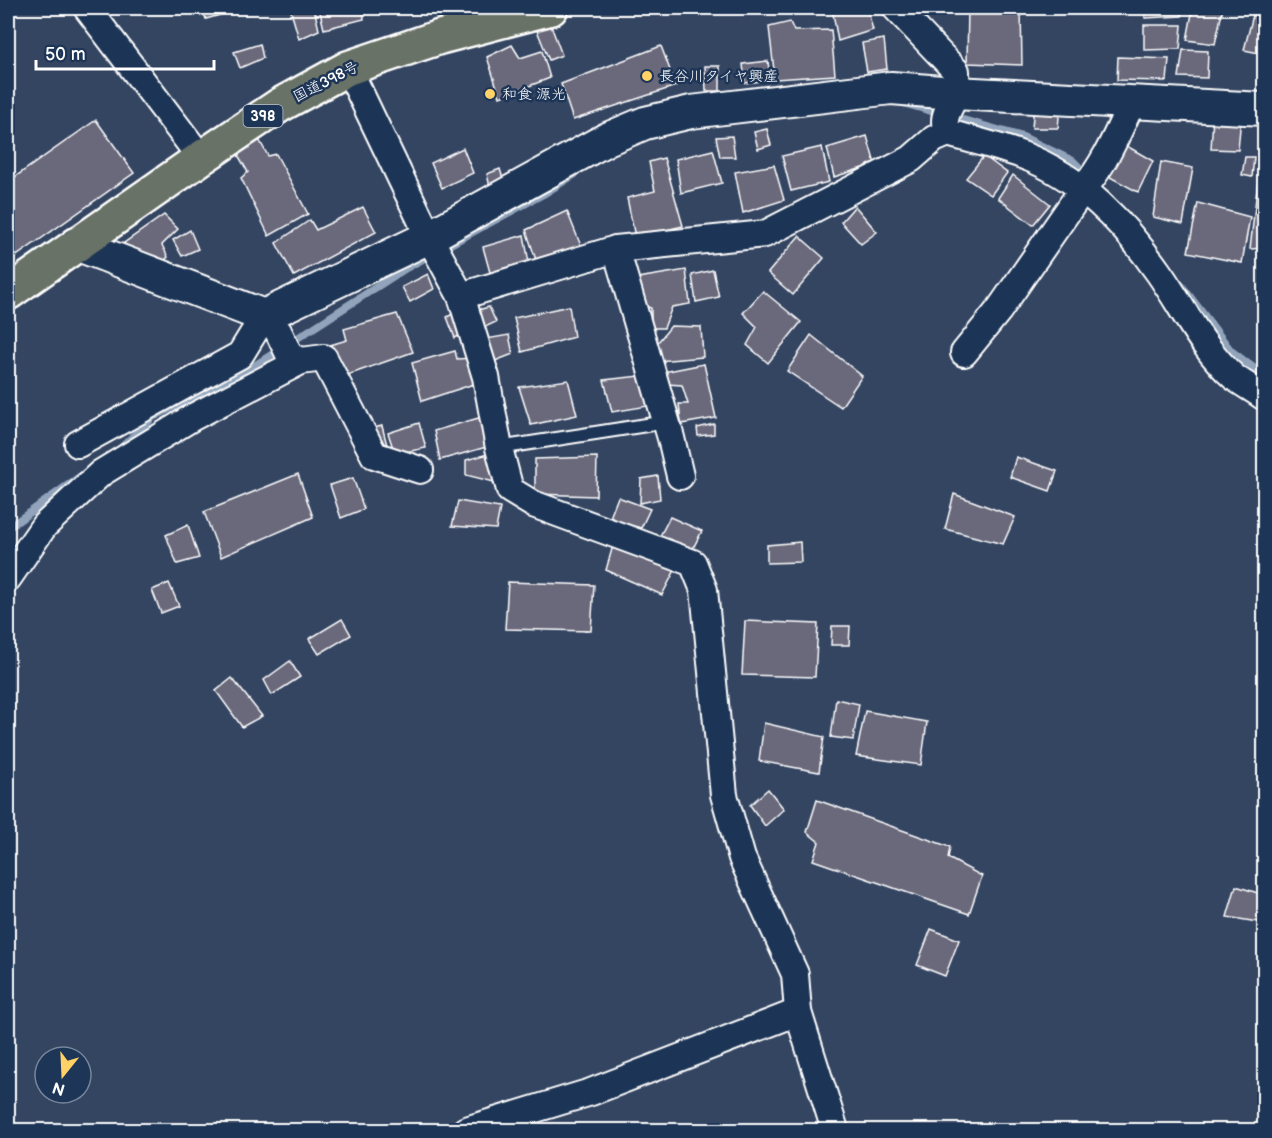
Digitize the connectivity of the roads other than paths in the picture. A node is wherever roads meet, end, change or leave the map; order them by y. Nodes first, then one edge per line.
1 (87, 8) edge
2 (551, 8) edge
3 (896, 8) edge
4 (348, 68) junction
5 (1132, 102) junction
6 (1264, 109) edge
7 (949, 114) junction
8 (201, 158) junction
9 (1088, 182) junction
10 (430, 240) junction
11 (76, 244) junction
12 (616, 249) junction
13 (8, 293) edge
14 (461, 296) junction
15 (271, 323) junction
16 (964, 353) dead end
17 (296, 358) junction
18 (1264, 397) edge
19 (666, 422) junction
20 (78, 444) dead end
21 (499, 448) junction
22 (420, 470) dead end
23 (680, 476) dead end
24 (8, 578) edge
25 (798, 1012) junction
26 (466, 1131) edge
27 (835, 1131) edge

1 - 8 street
2 - 4 highway, 国道398号 / 398
3 - 7 street
4 - 8 highway, 国道398号 / 398
4 - 10 street
5 - 6 street
5 - 7 street
5 - 9 street
7 - 9 street
7 - 10 street
7 - 12 street
8 - 11 highway, 国道398号 / 398
9 - 16 street
9 - 18 street
10 - 14 street
10 - 15 street
11 - 13 highway, 国道398号 / 398
11 - 15 street
12 - 14 street
12 - 19 street
14 - 21 street
15 - 17 street
15 - 20 street
17 - 22 street
17 - 24 street
19 - 21 lane
19 - 23 street
21 - 25 street
25 - 26 street
25 - 27 street

